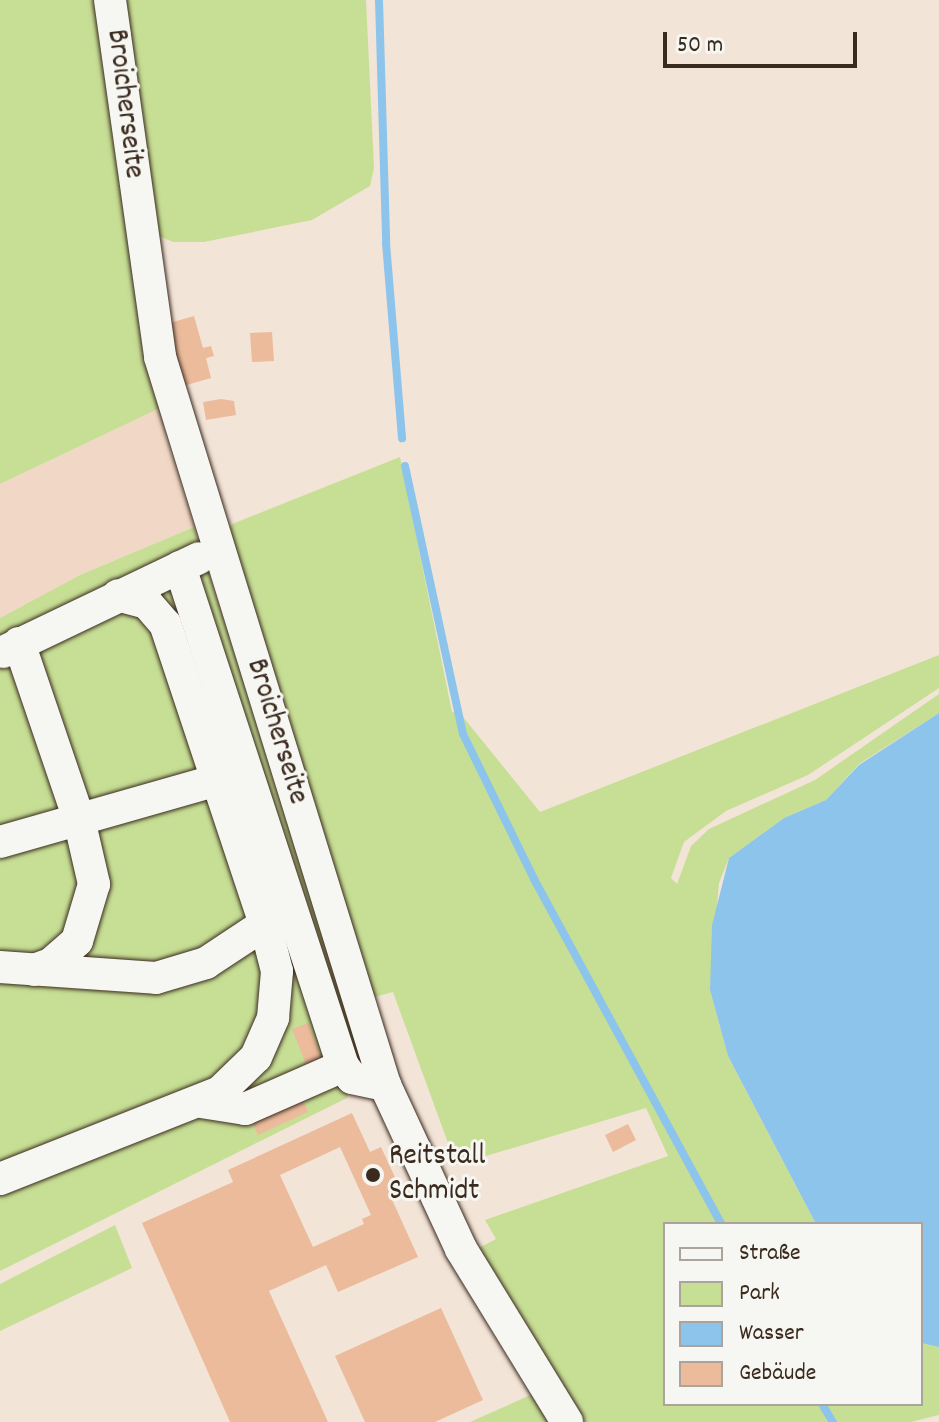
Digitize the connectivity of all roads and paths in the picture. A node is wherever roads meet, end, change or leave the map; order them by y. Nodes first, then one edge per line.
1 (110, 0) edge
2 (218, 549) junction
3 (180, 567) junction
4 (118, 595) junction
5 (10, 648) edge
6 (218, 780) junction
7 (79, 819) junction
8 (0, 842) edge
9 (265, 924) junction
10 (307, 960) junction
11 (0, 967) edge
12 (34, 970) junction
13 (277, 971) junction
14 (343, 1066) junction
15 (385, 1085) junction
16 (201, 1102) junction
17 (0, 1179) edge
18 (567, 1422) edge

1 - 2 street, Broicherseite
2 - 3 street
2 - 15 street, Broicherseite
3 - 4 street
3 - 10 street
4 - 5 street
4 - 6 street
5 - 7 street
6 - 7 street
6 - 9 street
7 - 8 street
7 - 12 street
9 - 12 street
9 - 13 street
10 - 13 street
10 - 14 street
11 - 12 street
13 - 16 street
14 - 15 street
14 - 16 street
15 - 18 street, Broicherseite
16 - 17 street

